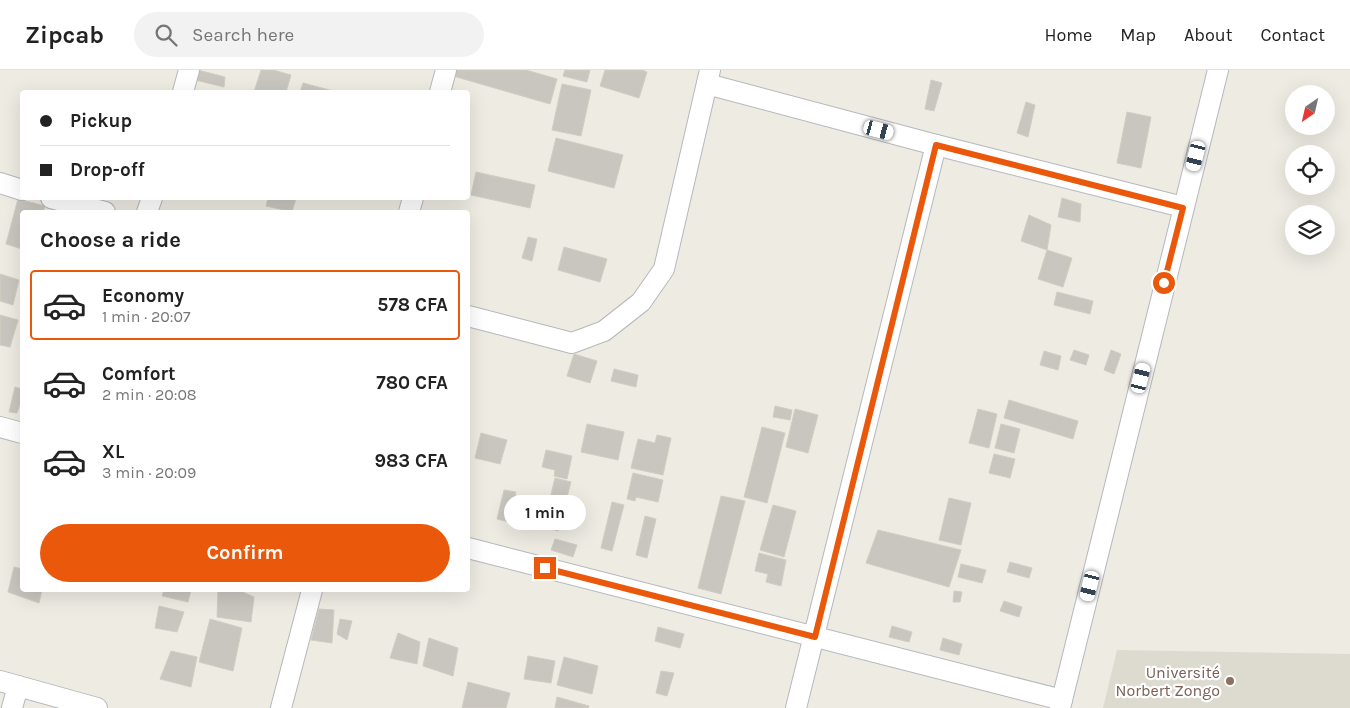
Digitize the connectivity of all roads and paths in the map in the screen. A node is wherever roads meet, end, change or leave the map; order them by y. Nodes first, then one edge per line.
1 (189, 70) edge
2 (446, 70) edge
3 (1218, 70) edge
4 (709, 77) edge
5 (184, 90) edge
6 (441, 90) edge
7 (936, 145) junction
8 (0, 183) edge
9 (20, 189) edge
10 (59, 200) edge
11 (1183, 208) junction
12 (97, 210) edge
13 (470, 317) edge
14 (0, 427) edge
15 (20, 432) edge
16 (470, 549) edge
17 (311, 592) edge
18 (815, 637) junction
19 (9, 683) edge
20 (1061, 704) edge
21 (12, 708) edge
22 (97, 708) edge
23 (281, 708) edge
24 (796, 708) edge

1 - 5 street
2 - 6 street
3 - 11 street
4 - 7 street
4 - 13 street
7 - 11 street
7 - 18 street
8 - 9 street
10 - 12 street
11 - 20 street
14 - 15 street
16 - 18 street
17 - 23 street
18 - 20 street
18 - 24 street
19 - 21 street
19 - 22 street

